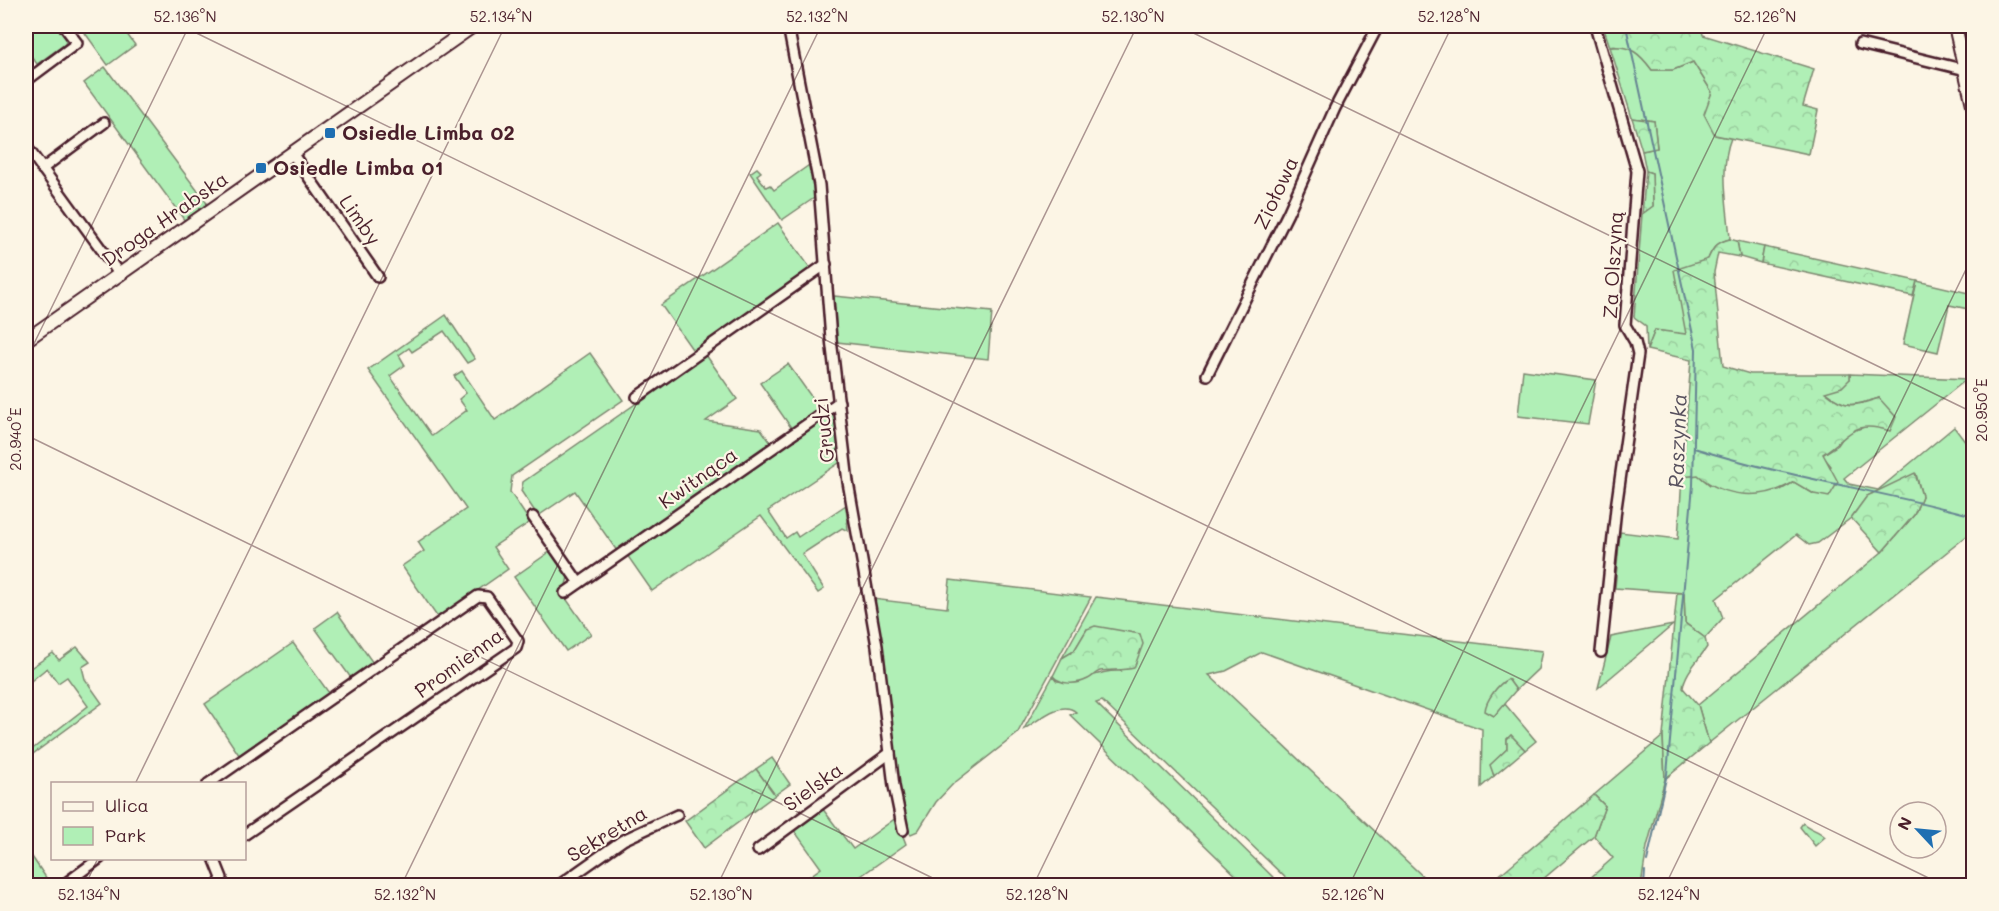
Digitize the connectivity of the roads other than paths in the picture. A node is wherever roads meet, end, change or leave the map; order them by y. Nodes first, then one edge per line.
1 (64, 26) edge
2 (473, 26) edge
3 (788, 26) edge
4 (1378, 26) edge
5 (1595, 26) edge
6 (1955, 26) edge
7 (1860, 44) dead end
8 (1969, 71) edge
9 (26, 81) edge
10 (1974, 109) edge
11 (104, 123) dead end
12 (26, 146) edge
13 (292, 153) junction
14 (42, 169) junction
15 (826, 264) junction
16 (120, 274) junction
17 (378, 277) dead end
18 (26, 340) edge
19 (1207, 375) dead end
20 (637, 397) dead end
21 (839, 402) junction
22 (533, 517) dead end
23 (579, 583) junction
24 (565, 593) dead end
25 (1601, 652) dead end
26 (890, 753) junction
27 (209, 782) edge
28 (676, 815) dead end
29 (903, 830) dead end
30 (246, 834) edge
31 (758, 850) dead end
32 (97, 860) edge
33 (215, 860) edge
34 (62, 885) edge
35 (218, 885) edge
36 (558, 885) edge

1 - 9 street
2 - 13 street, Droga Hrabska
3 - 15 street, Grudzi
4 - 19 street, Ziołowa
5 - 25 street, Za Olszyną
6 - 8 street
7 - 8 street
8 - 10 street
11 - 14 street
12 - 14 street
13 - 16 street, Droga Hrabska
13 - 17 street, Limby
14 - 16 street
15 - 20 street
15 - 21 street, Grudzi
16 - 18 street, Droga Hrabska
21 - 23 street, Kwitnąca
21 - 26 street, Grudzi
22 - 23 street
23 - 24 street, Kwitnąca
26 - 29 street, Grudzi
26 - 31 street, Sielska
27 - 30 street, Promienna
28 - 36 street, Sekretna
32 - 34 street
33 - 35 street

